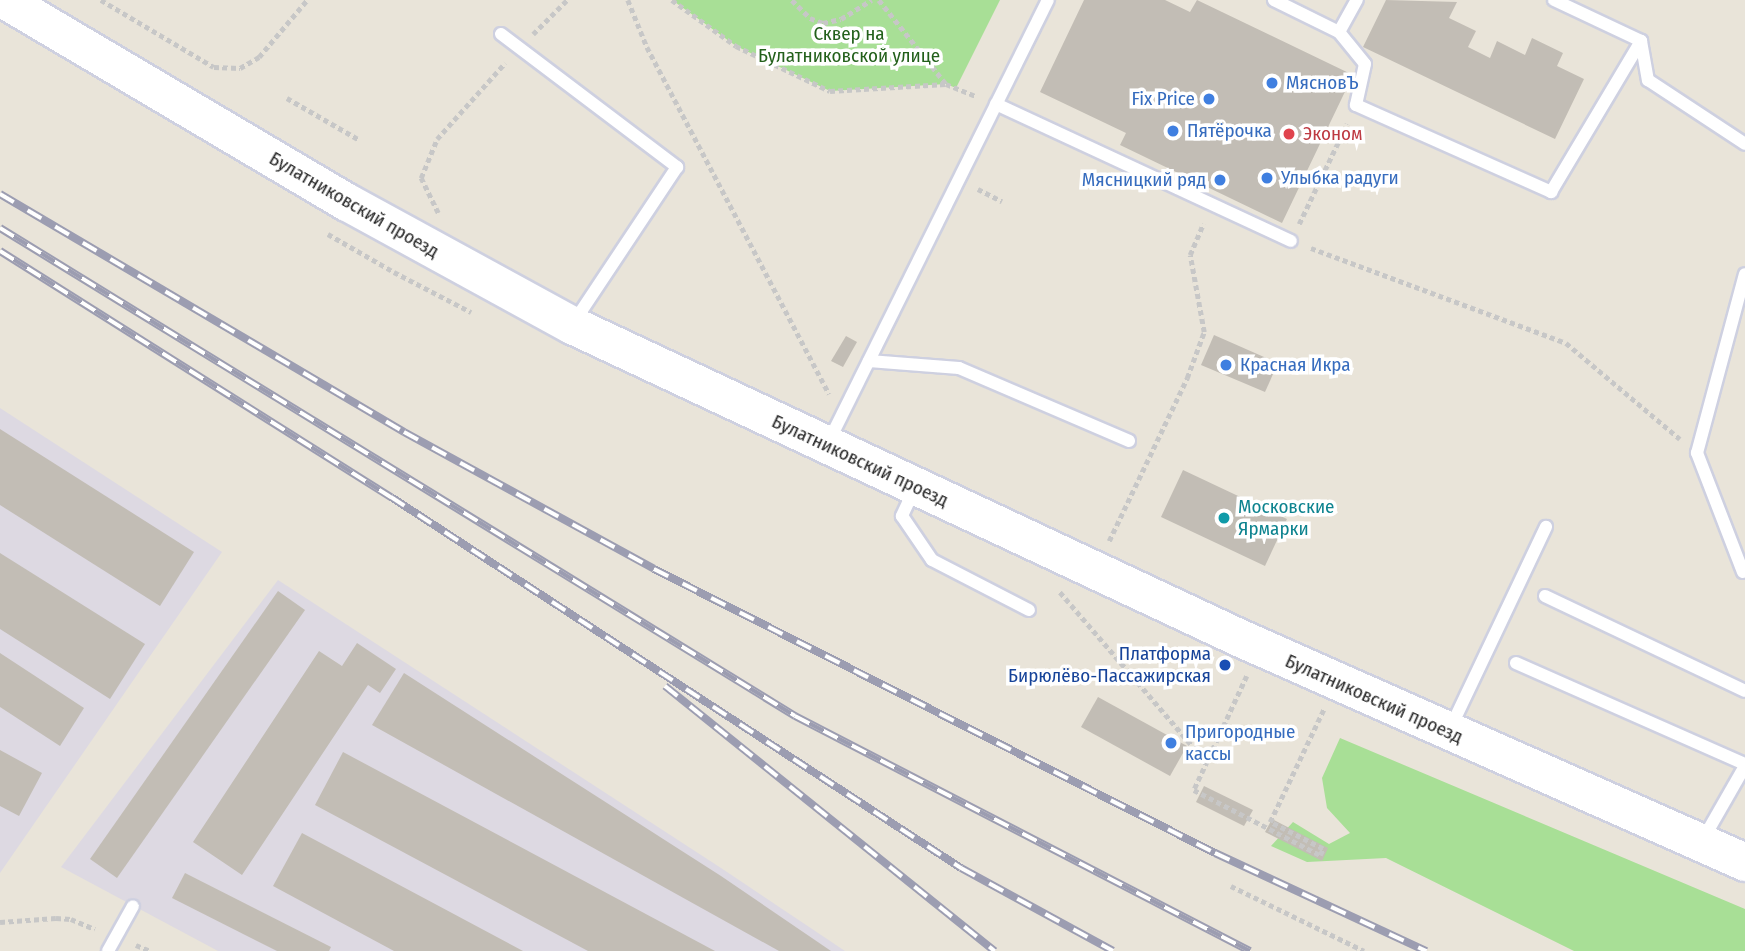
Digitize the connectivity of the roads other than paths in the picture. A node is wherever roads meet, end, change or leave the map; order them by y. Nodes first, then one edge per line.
1 (5, 0) edge
2 (1048, 0) edge
3 (1274, 0) edge
4 (1357, 0) edge
5 (1554, 0) edge
6 (1339, 32) junction
7 (501, 34) dead end
8 (1641, 41) junction
9 (996, 104) junction
10 (1745, 144) edge
11 (1291, 241) road end
12 (1745, 274) edge
13 (572, 325) junction
14 (869, 361) junction
15 (834, 431) junction
16 (1129, 441) dead end
17 (915, 487) junction
18 (1546, 527) dead end
19 (1744, 573) edge
20 (1545, 596) dead end
21 (1029, 610) dead end
22 (1516, 663) dead end
23 (1745, 691) edge
24 (1448, 733) junction
25 (1745, 765) edge
26 (1702, 842) junction
27 (1745, 862) edge
28 (133, 906) dead end
29 (108, 951) edge

1 - 13 street, Булатниковский проезд
2 - 9 lane
3 - 6 lane
4 - 6 lane
5 - 8 lane
6 - 8 lane
7 - 13 lane
8 - 10 lane
9 - 11 lane
9 - 14 lane
12 - 19 lane
13 - 15 street, Булатниковский проезд
14 - 15 lane
14 - 16 lane
15 - 17 street, Булатниковский проезд
17 - 21 lane
17 - 24 street, Булатниковский проезд
18 - 24 lane
20 - 23 lane
22 - 25 lane
24 - 26 street, Булатниковский проезд
25 - 26 lane
26 - 27 street, Булатниковский проезд
28 - 29 lane

